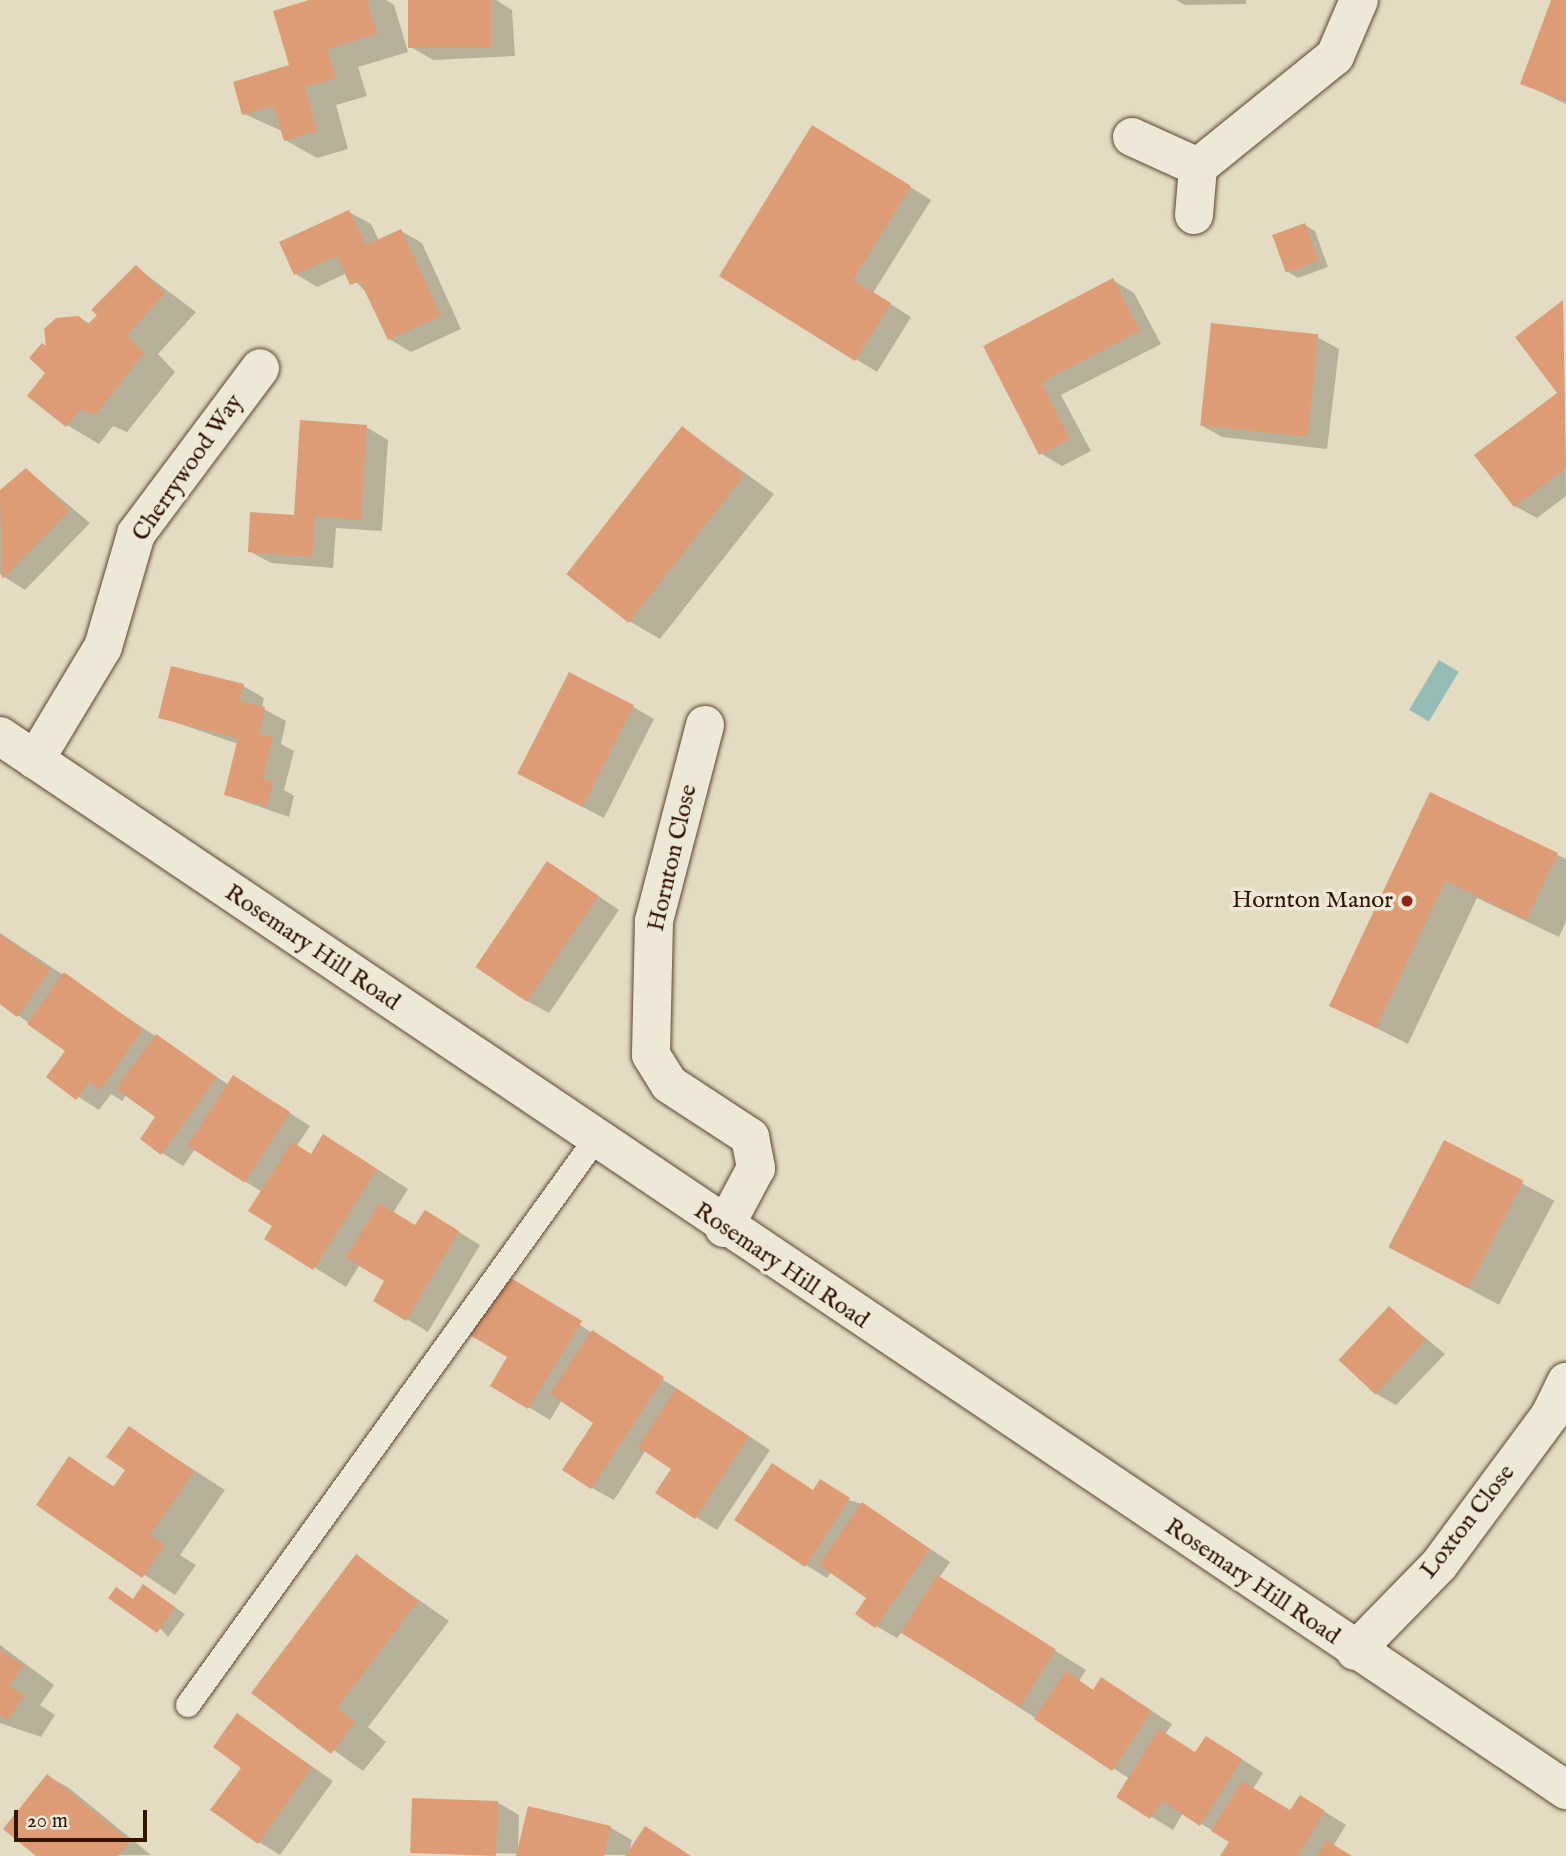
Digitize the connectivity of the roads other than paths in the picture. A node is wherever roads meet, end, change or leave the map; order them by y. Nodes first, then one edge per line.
1 (1359, 0) edge
2 (1132, 137) dead end
3 (1198, 167) junction
4 (1194, 215) dead end
5 (260, 368) dead end
6 (705, 725) dead end
7 (0, 736) edge
8 (35, 760) junction
9 (595, 1139) junction
10 (724, 1228) junction
11 (1566, 1382) edge
12 (1355, 1651) junction
13 (188, 1705) dead end
14 (1566, 1790) edge

1 - 3 main road
2 - 3 main road
3 - 4 main road
5 - 8 main road, Cherrywood Way
6 - 10 main road, Hornton Close
7 - 8 main road, Rosemary Hill Road
8 - 9 main road, Rosemary Hill Road
9 - 10 main road, Rosemary Hill Road
9 - 13 lane
10 - 12 main road, Rosemary Hill Road
11 - 12 main road, Loxton Close
12 - 14 main road, Rosemary Hill Road

